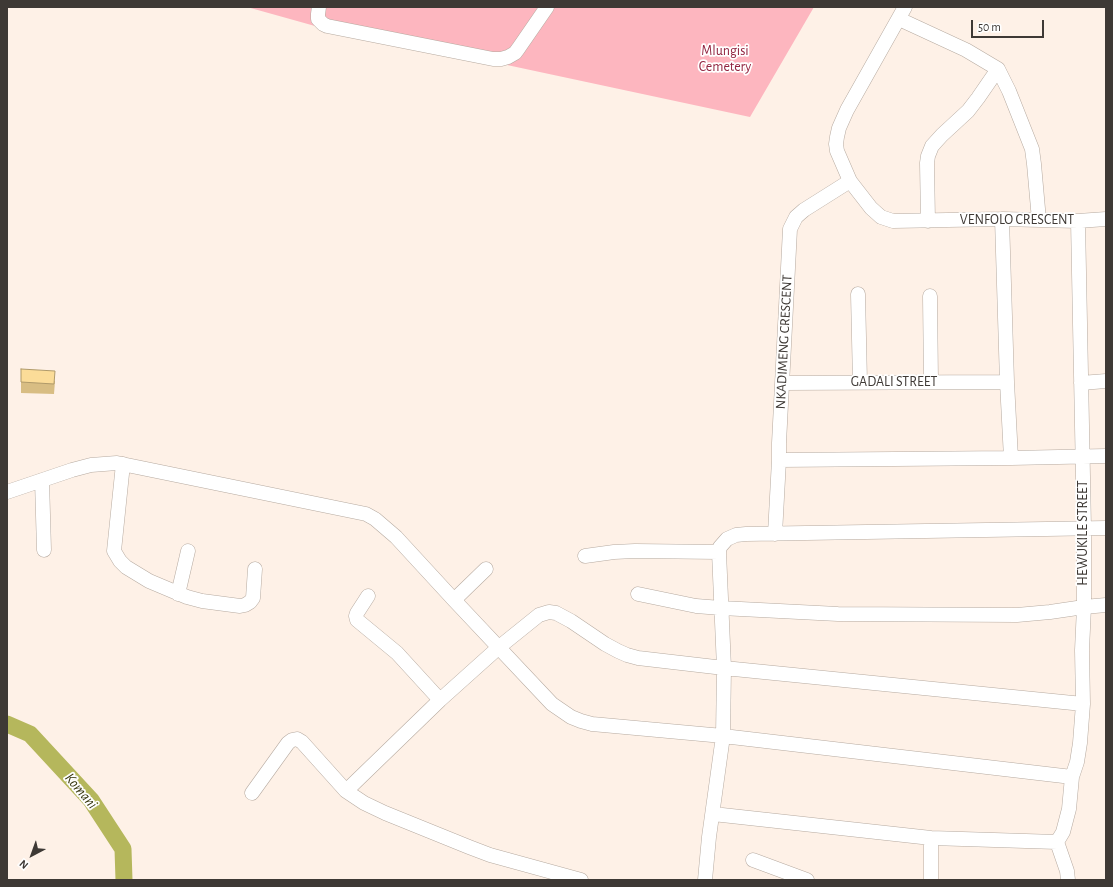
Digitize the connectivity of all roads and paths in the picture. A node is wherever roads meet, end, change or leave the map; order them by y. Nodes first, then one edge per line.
1 (319, 7) edge
2 (547, 7) edge
3 (902, 13) edge
4 (998, 69) junction
5 (850, 181) junction
6 (1106, 218) edge
7 (1002, 219) junction
8 (1039, 220) junction
9 (928, 221) junction
10 (1078, 221) junction
11 (858, 294) dead end
12 (930, 296) dead end
13 (1106, 381) edge
14 (860, 382) junction
15 (930, 382) junction
16 (1007, 382) junction
17 (782, 383) junction
18 (1081, 383) junction
19 (1082, 456) junction
20 (1106, 456) edge
21 (1011, 458) junction
22 (779, 460) junction
23 (123, 464) junction
24 (42, 480) junction
25 (7, 492) edge
26 (1084, 528) junction
27 (1106, 528) edge
28 (775, 534) junction
29 (44, 550) dead end
30 (188, 551) dead end
31 (719, 552) junction
32 (585, 556) dead end
33 (255, 568) dead end
34 (486, 569) dead end
35 (178, 594) junction
36 (638, 594) dead end
37 (368, 596) dead end
38 (454, 600) junction
39 (1106, 605) edge
40 (1084, 606) junction
41 (721, 608) junction
42 (498, 648) junction
43 (724, 668) junction
44 (440, 700) junction
45 (1083, 704) junction
46 (723, 736) junction
47 (1072, 777) junction
48 (346, 790) junction
49 (252, 793) dead end
50 (713, 814) junction
51 (931, 838) junction
52 (1057, 842) junction
53 (753, 860) dead end
54 (581, 880) edge
55 (704, 880) edge
56 (807, 880) edge
57 (931, 880) edge
58 (1068, 880) edge

1 - 2 street
3 - 4 street
3 - 5 street, VENFOLO CRESCENT
4 - 8 street
4 - 9 street
5 - 9 street, VENFOLO CRESCENT
5 - 17 street, NKADIMENG CRESCENT
6 - 10 street, VENFOLO CRESCENT
7 - 8 street, VENFOLO CRESCENT
7 - 9 street, VENFOLO CRESCENT
7 - 16 street
8 - 10 street, VENFOLO CRESCENT
10 - 18 street, HEWUKILE STREET
11 - 14 street
12 - 15 street
13 - 18 street
14 - 15 street, GADALI STREET
14 - 17 street, GADALI STREET
15 - 16 street, GADALI STREET
16 - 21 street
17 - 22 street, NKADIMENG CRESCENT
18 - 19 street, HEWUKILE STREET
19 - 20 street
19 - 21 street
19 - 26 street, HEWUKILE STREET
21 - 22 street
22 - 28 street, NKADIMENG CRESCENT
23 - 24 street
23 - 35 street
23 - 38 street
24 - 25 street
24 - 29 street
26 - 27 street
26 - 28 street
26 - 40 street, HEWUKILE STREET
28 - 31 street
30 - 35 street
31 - 32 street
31 - 41 street
33 - 35 street
34 - 38 street
36 - 41 street
37 - 44 street
38 - 42 street
39 - 40 street
40 - 41 street
40 - 45 street, HEWUKILE STREET
41 - 43 street
42 - 43 street
42 - 44 street
42 - 46 street
43 - 45 street
43 - 46 street
44 - 48 street
45 - 47 street, HEWUKILE STREET
46 - 47 street
46 - 50 street
47 - 52 street, HEWUKILE STREET
48 - 49 street
48 - 54 street
50 - 51 street
50 - 55 street
51 - 52 street
51 - 57 street
52 - 58 street
53 - 56 street

